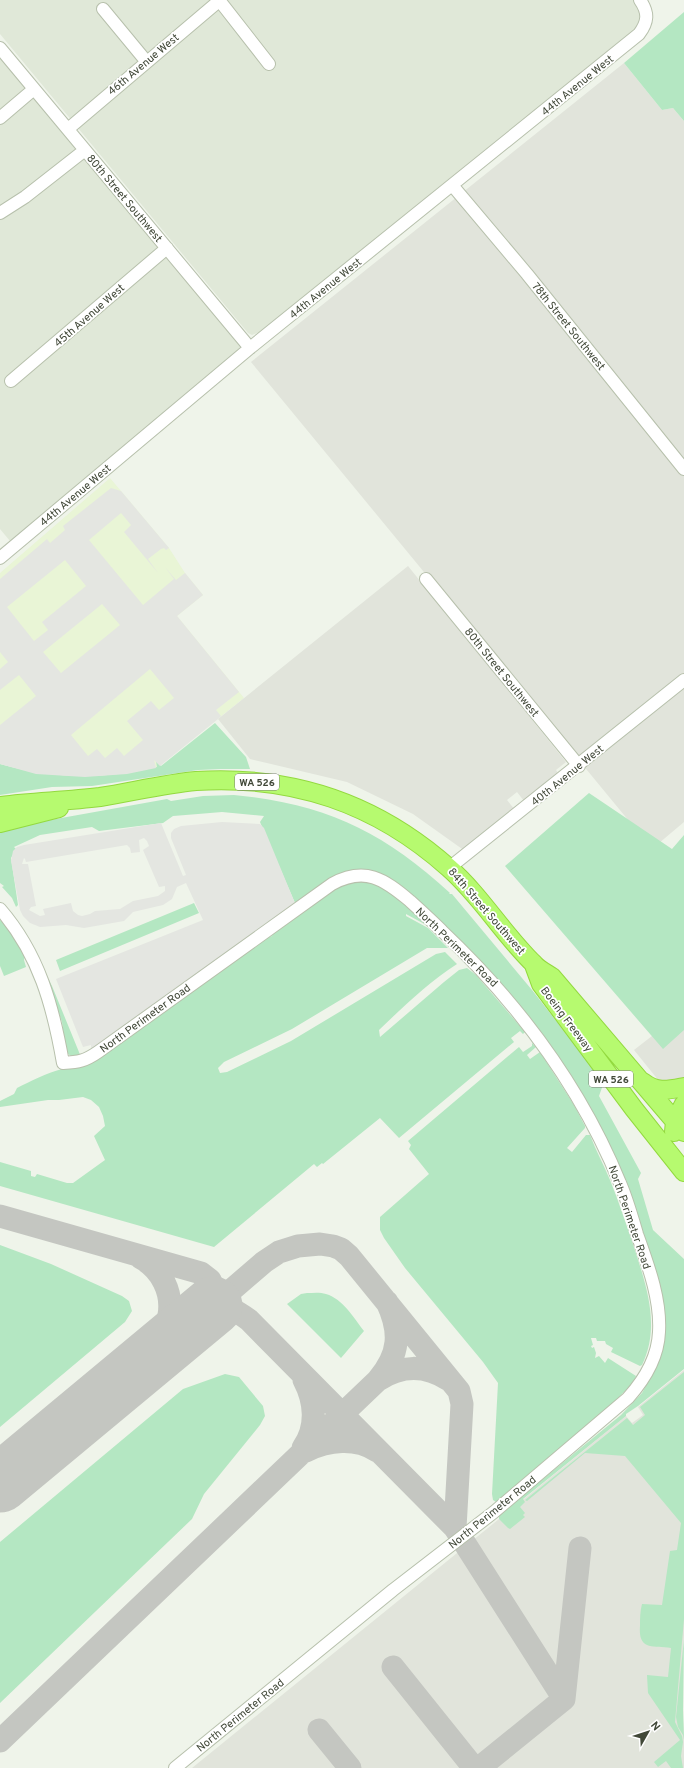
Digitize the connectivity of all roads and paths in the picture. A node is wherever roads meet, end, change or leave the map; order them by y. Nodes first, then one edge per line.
1 (219, 0) edge
2 (640, 0) edge
3 (103, 9) dead end
4 (0, 48) edge
5 (146, 61) junction
6 (269, 64) dead end
7 (34, 89) junction
8 (0, 118) edge
9 (68, 129) junction
10 (85, 150) junction
11 (452, 185) junction
12 (0, 213) edge
13 (167, 248) junction
14 (250, 348) junction
15 (11, 381) dead end
16 (684, 469) edge
17 (0, 558) edge
18 (426, 579) dead end
19 (684, 680) edge
20 (579, 766) junction
21 (98, 797) junction
22 (0, 806) edge
23 (0, 823) edge
24 (449, 868) junction
25 (0, 909) edge
26 (534, 965) junction
27 (639, 1079) junction
28 (684, 1087) edge
29 (684, 1104) edge
30 (679, 1127) edge
31 (684, 1161) edge
32 (684, 1172) edge
33 (175, 1768) edge

1 - 5 street, 46th Avenue West
1 - 6 street
2 - 11 street, 44th Avenue West
3 - 5 street
4 - 7 street, 80th Street Southwest
5 - 9 street, 46th Avenue West
7 - 8 street
7 - 9 street, 80th Street Southwest
9 - 10 street, 80th Street Southwest
10 - 12 street
10 - 13 street, 80th Street Southwest
11 - 14 street, 44th Avenue West
11 - 16 street, 78th Street Southwest
13 - 14 street, 80th Street Southwest
13 - 15 street, 45th Avenue West
14 - 17 street, 44th Avenue West
18 - 20 street, 80th Street Southwest
19 - 20 street, 40th Avenue West
20 - 24 street, 40th Avenue West
21 - 22 highway, 84th Street Southwest / WA 526
21 - 23 highway, 84th Street Southwest / WA 526
21 - 24 highway, 84th Street Southwest / WA 526
24 - 26 highway, 84th Street Southwest / WA 526
25 - 33 street, North Perimeter Road
26 - 27 highway, Boeing Freeway / WA 526
26 - 32 highway, Boeing Freeway / WA 526
27 - 28 highway
27 - 30 highway, Boeing Freeway / WA 526
29 - 30 highway
30 - 31 highway

